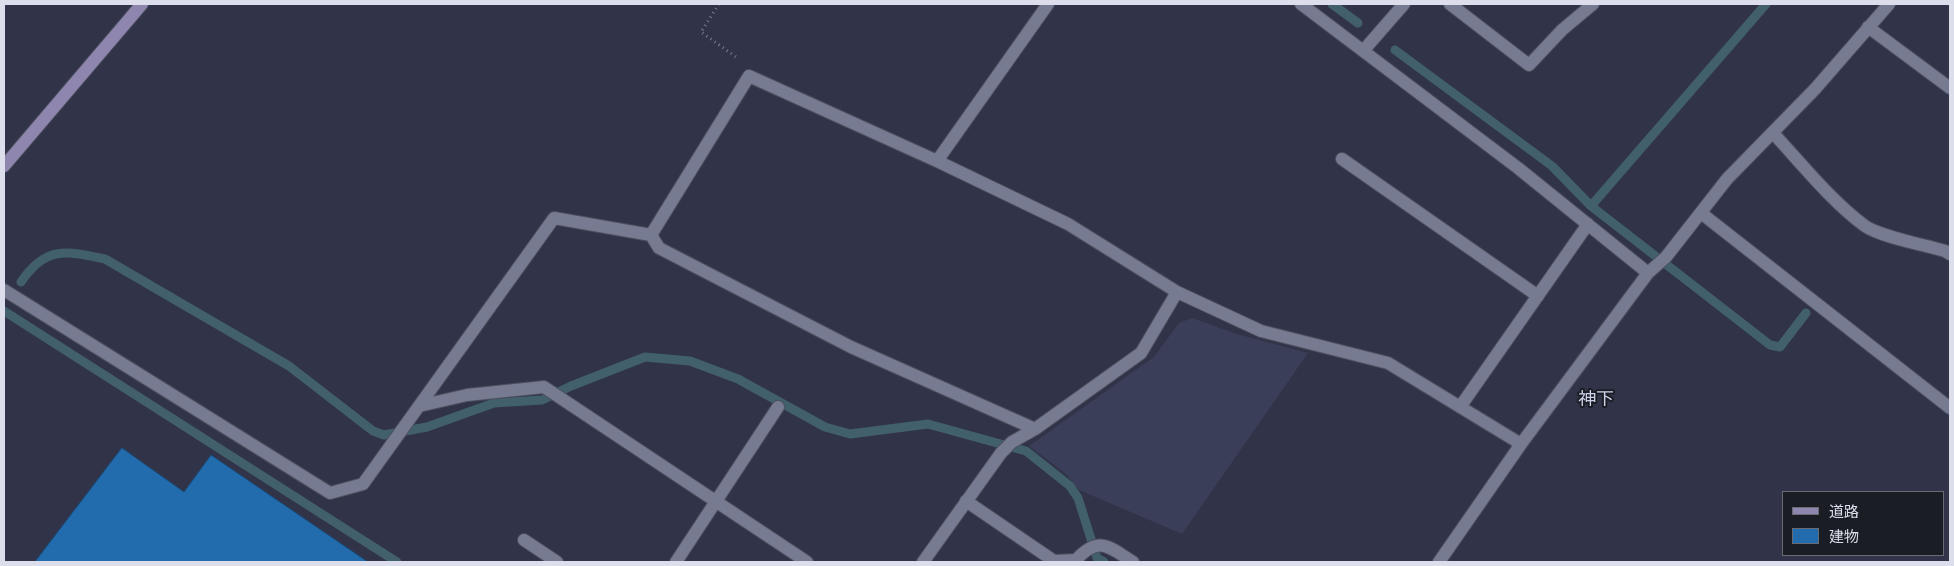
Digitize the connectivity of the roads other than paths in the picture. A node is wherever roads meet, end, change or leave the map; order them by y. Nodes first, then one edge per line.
1 (142, 4) edge
2 (1048, 4) edge
3 (1301, 4) edge
4 (1404, 4) edge
5 (1450, 4) edge
6 (1593, 4) edge
7 (1888, 4) edge
8 (1868, 27) junction
9 (1363, 51) junction
10 (1950, 88) edge
11 (1773, 133) junction
12 (1342, 159) dead end
13 (937, 161) junction
14 (4, 166) edge
15 (1701, 213) junction
16 (1588, 224) junction
17 (652, 236) junction
18 (1950, 254) edge
19 (1652, 270) junction
20 (4, 290) edge
21 (1177, 292) junction
22 (1538, 296) junction
23 (419, 406) junction
24 (778, 406) dead end
25 (1460, 406) junction
26 (1950, 408) edge
27 (1035, 429) junction
28 (1521, 444) junction
29 (715, 501) junction
30 (966, 501) junction
31 (524, 540) dead end
32 (557, 562) edge
33 (676, 562) edge
34 (807, 562) edge
35 (923, 562) edge
36 (1133, 562) edge
37 (1439, 562) edge

1 - 14 street
2 - 13 street
3 - 9 street
4 - 9 street
5 - 6 street
7 - 8 street
8 - 10 street
8 - 11 street
9 - 16 street
11 - 15 street
11 - 18 street
12 - 22 street
13 - 17 street
13 - 21 street
15 - 19 street
15 - 26 street
16 - 19 street
16 - 22 street
17 - 23 street
17 - 27 street
19 - 28 street
20 - 23 street
21 - 25 street
21 - 27 street
22 - 25 street
23 - 29 street
24 - 29 street
25 - 28 street
27 - 30 street
28 - 37 street
29 - 33 street
29 - 34 street
30 - 35 street
30 - 36 street
31 - 32 street

